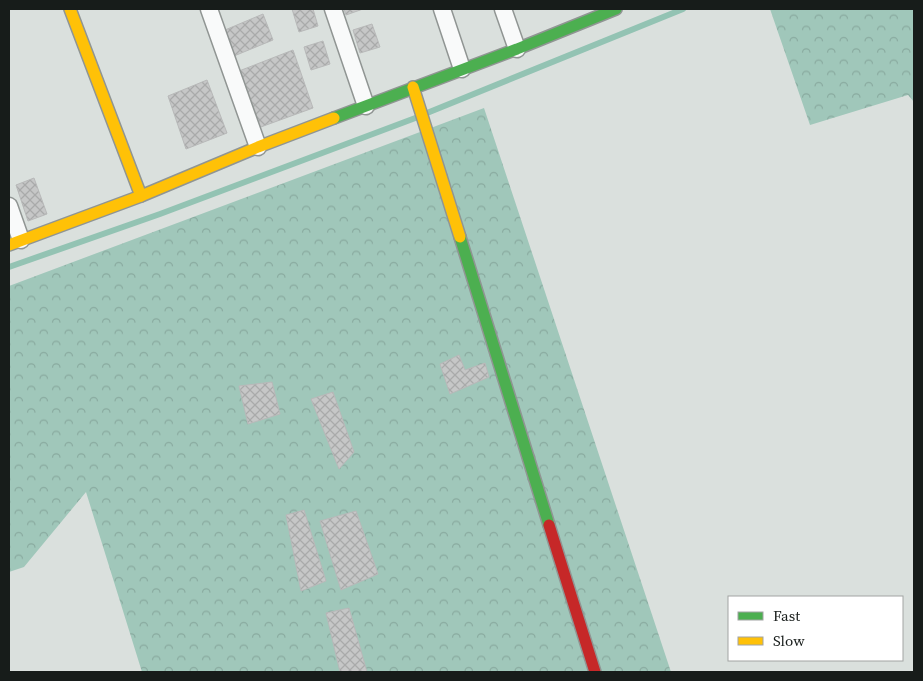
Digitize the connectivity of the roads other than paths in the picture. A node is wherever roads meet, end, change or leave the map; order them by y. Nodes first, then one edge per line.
1 (70, 9) edge
2 (209, 9) edge
3 (333, 9) edge
4 (442, 9) edge
5 (503, 9) edge
6 (616, 9) edge
7 (596, 13) edge
8 (516, 49) junction
9 (462, 69) junction
10 (413, 87) junction
11 (366, 106) junction
12 (258, 147) junction
13 (141, 196) junction
14 (9, 206) edge
15 (15, 242) edge
16 (596, 672) edge

1 - 13 street
2 - 12 street
3 - 11 street
4 - 9 street
5 - 8 street
6 - 7 street
7 - 8 street
8 - 9 street
9 - 10 street
10 - 11 street
10 - 16 street
11 - 12 street
12 - 13 street
13 - 15 street
14 - 15 street

